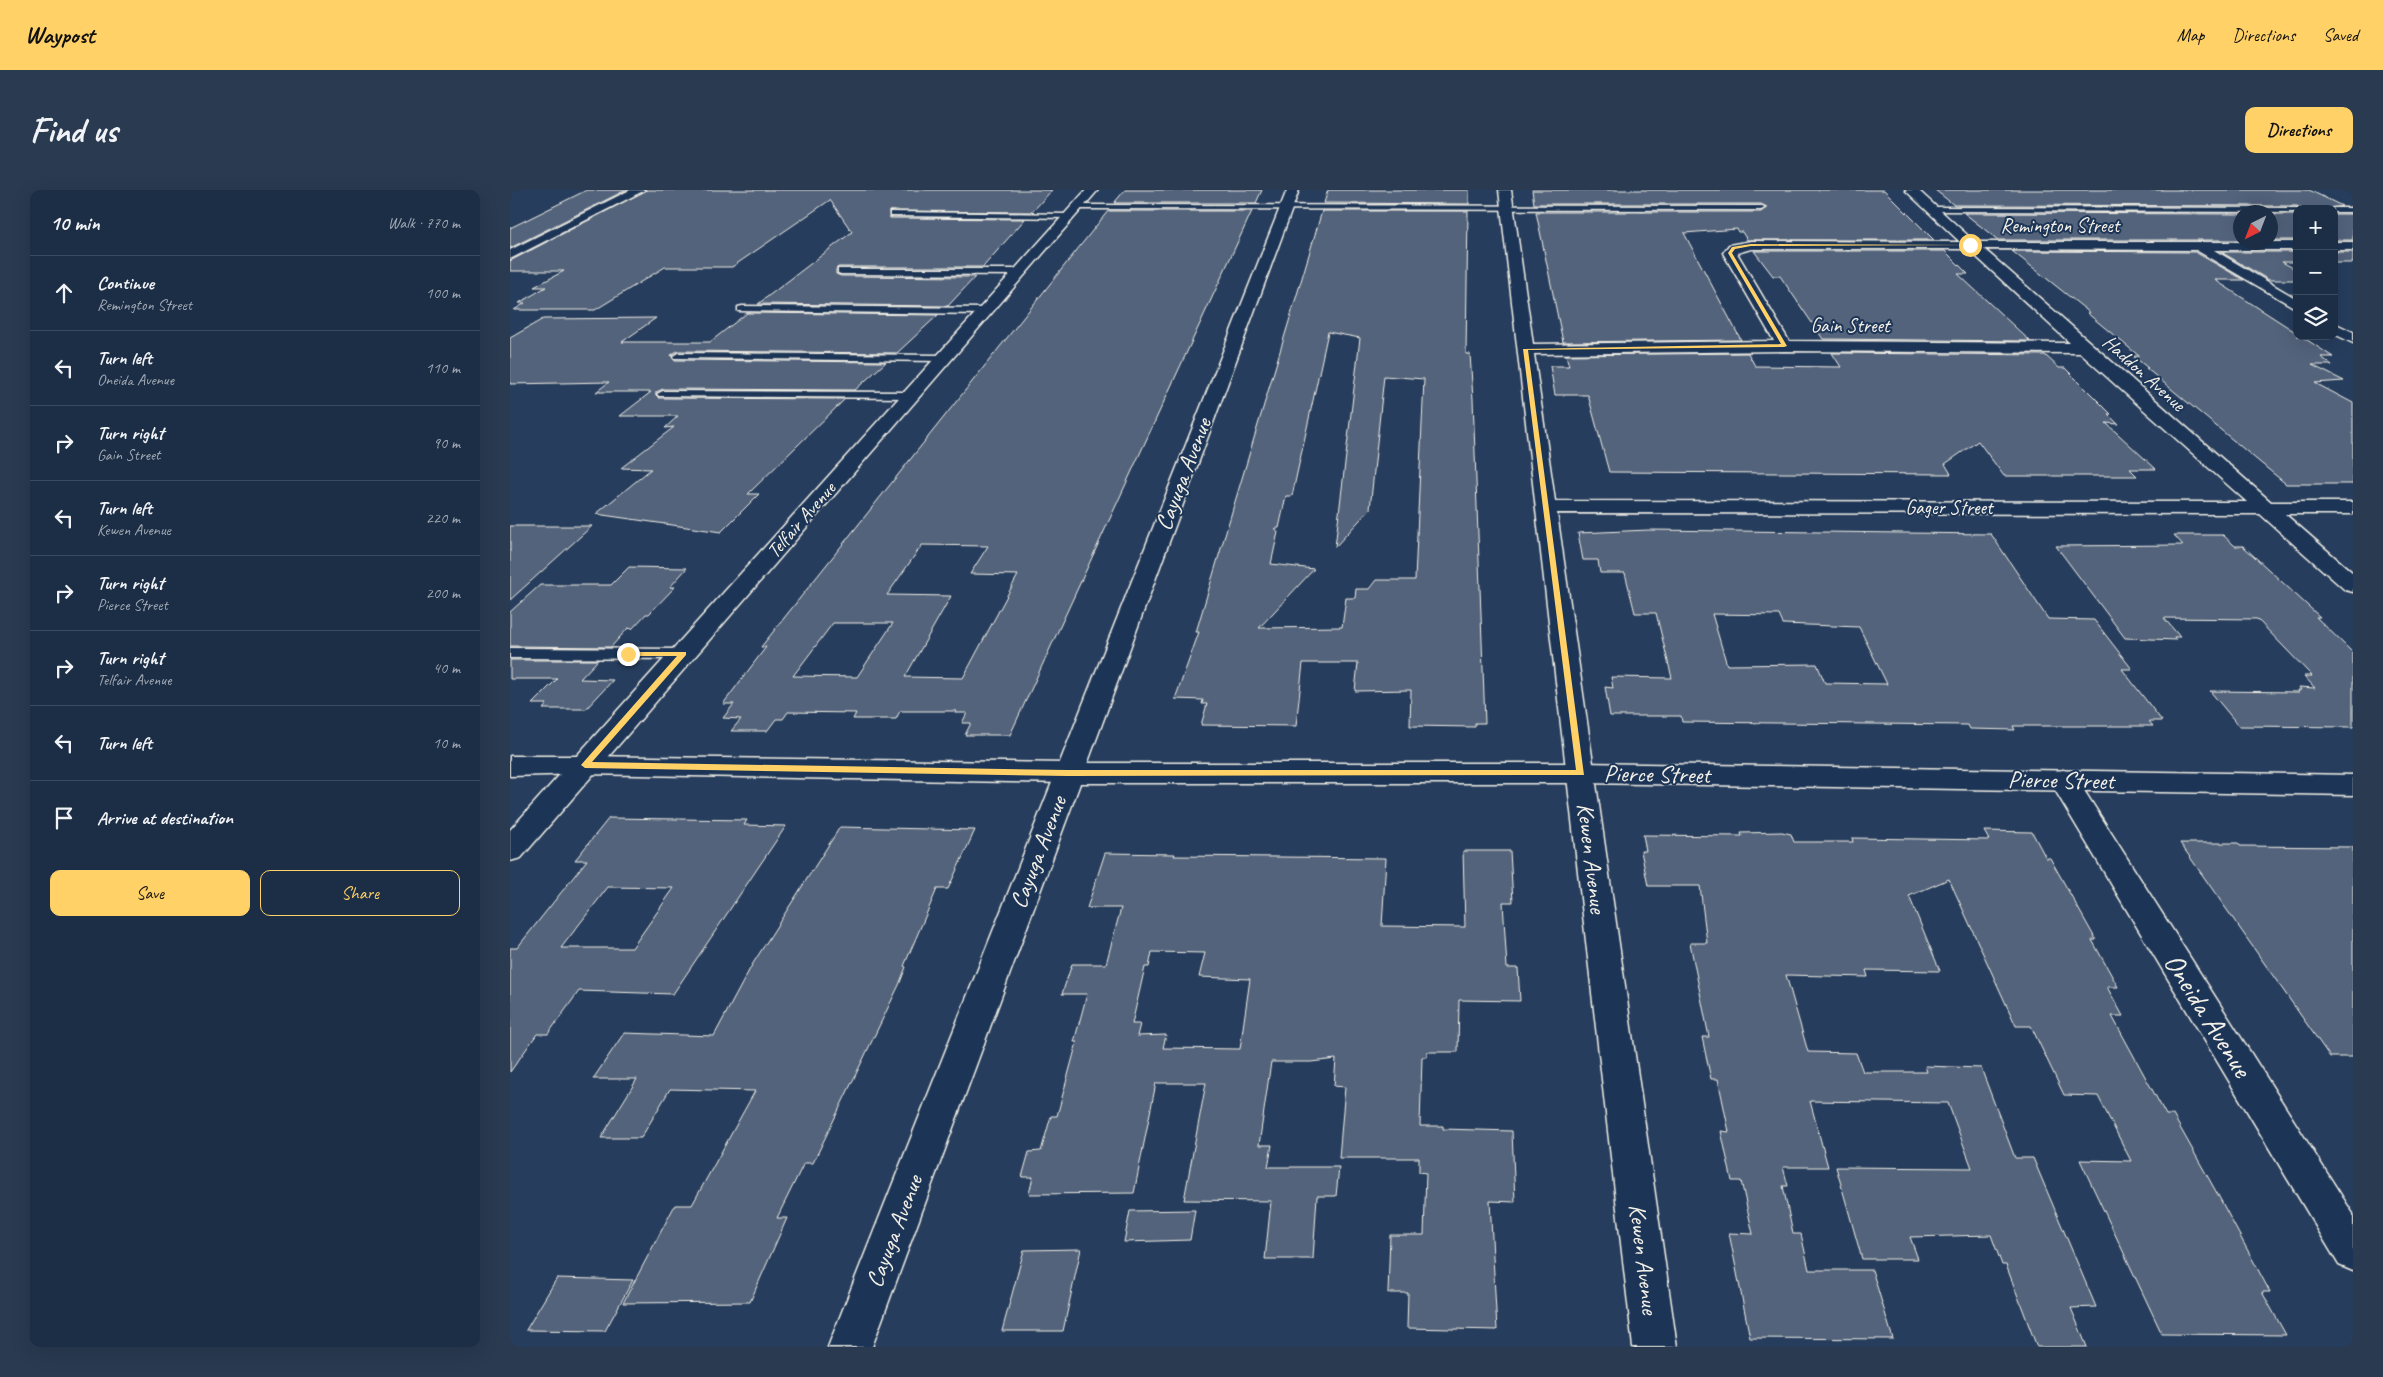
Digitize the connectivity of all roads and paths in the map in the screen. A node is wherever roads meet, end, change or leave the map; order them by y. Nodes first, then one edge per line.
1 (639, 190) edge
2 (1092, 190) edge
3 (1911, 190) edge
4 (1506, 198) edge
5 (1289, 199) edge
6 (1761, 208) dead end
7 (1931, 209) junction
8 (2293, 210) edge
9 (2338, 210) edge
10 (2353, 210) edge
11 (1073, 211) junction
12 (893, 214) dead end
13 (1970, 245) junction
14 (2197, 245) junction
15 (2293, 246) edge
16 (2338, 246) edge
17 (2353, 246) edge
18 (510, 255) edge
19 (840, 272) dead end
20 (1020, 272) junction
21 (2293, 303) edge
22 (742, 309) dead end
23 (986, 311) junction
24 (2338, 329) edge
25 (2353, 338) edge
26 (1784, 346) junction
27 (2084, 348) junction
28 (1525, 349) junction
29 (678, 356) dead end
30 (943, 358) junction
31 (662, 396) dead end
32 (909, 398) junction
33 (1546, 507) junction
34 (2263, 507) junction
35 (2353, 508) edge
36 (2353, 584) edge
37 (510, 653) edge
38 (683, 654) junction
39 (585, 765) junction
40 (510, 766) edge
41 (1068, 773) junction
42 (1581, 773) junction
43 (2063, 780) junction
44 (2353, 785) edge
45 (510, 850) edge
46 (2353, 1251) edge
47 (850, 1347) edge
48 (1655, 1347) edge

1 - 18 street
2 - 11 street, Telfair Avenue
3 - 7 street, Haddon Avenue
4 - 5 lane
4 - 6 lane
4 - 28 street, Kewen Avenue
5 - 11 lane
5 - 41 street, Cayuga Avenue
7 - 8 lane
7 - 13 street, Haddon Avenue
9 - 10 lane
11 - 12 lane
11 - 20 street, Telfair Avenue
13 - 14 street, Remington Street
13 - 26 street, Remington Street
13 - 27 street, Haddon Avenue
14 - 15 street, Remington Street
14 - 21 street
16 - 17 street
19 - 20 lane
20 - 23 street, Telfair Avenue
22 - 23 lane
23 - 30 street, Telfair Avenue
24 - 25 street
26 - 27 street, Gain Street
26 - 28 street, Gain Street
27 - 34 street, Haddon Avenue
28 - 33 street, Kewen Avenue
29 - 30 lane
30 - 32 street, Telfair Avenue
31 - 32 lane
32 - 38 street, Telfair Avenue
33 - 34 street, Gager Street
33 - 42 street, Kewen Avenue
34 - 35 street, Gager Street
34 - 36 street, Haddon Avenue
37 - 38 lane
38 - 39 street, Telfair Avenue
39 - 40 street, Pierce Street
39 - 41 street, Pierce Street
39 - 45 street, Telfair Avenue
41 - 42 street, Pierce Street
41 - 47 street, Cayuga Avenue
42 - 43 street, Pierce Street
42 - 48 street, Kewen Avenue
43 - 44 street, Pierce Street
43 - 46 street, Oneida Avenue

